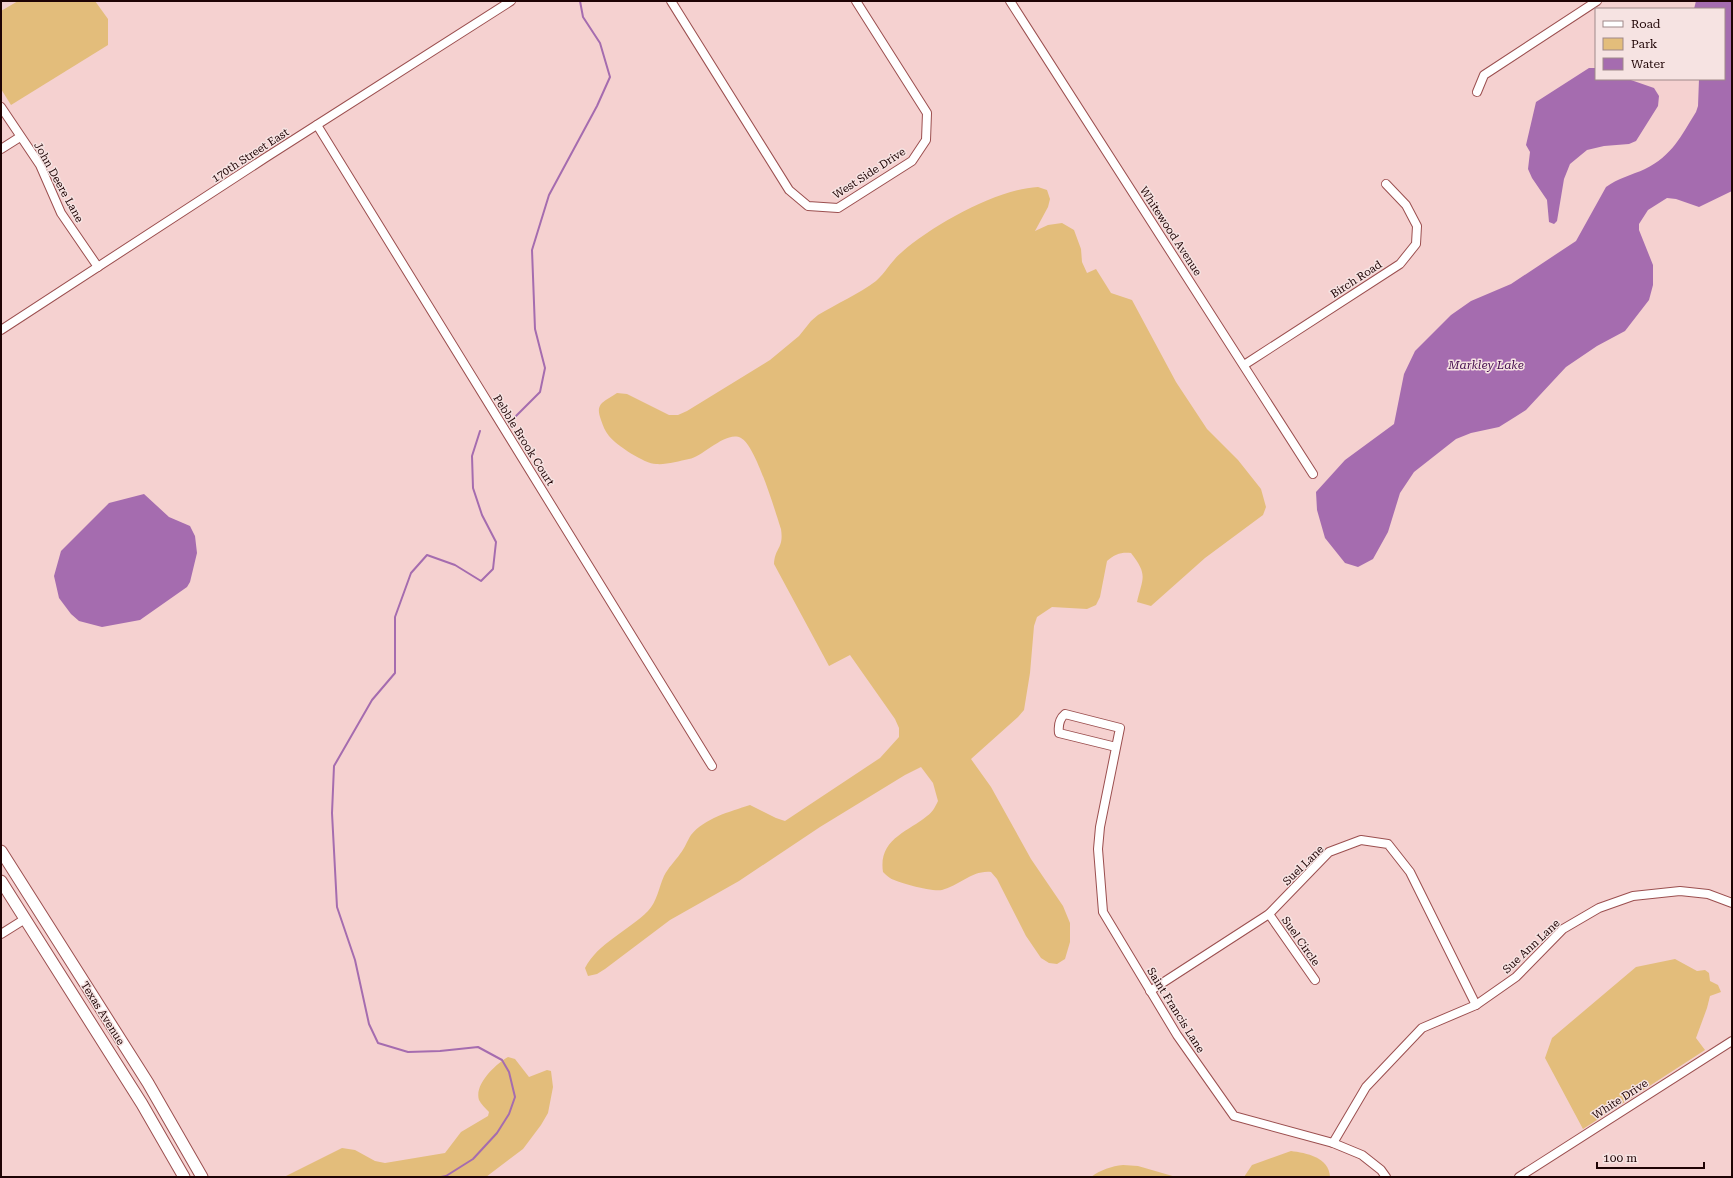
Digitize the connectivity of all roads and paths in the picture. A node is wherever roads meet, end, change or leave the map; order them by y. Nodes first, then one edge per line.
1 (512, 1) edge
2 (671, 1) edge
3 (856, 1) edge
4 (1010, 1) edge
5 (1597, 1) edge
6 (1477, 92) dead end
7 (1, 108) edge
8 (317, 125) junction
9 (20, 137) junction
10 (1, 149) edge
11 (1386, 184) dead end
12 (98, 267) junction
13 (1, 330) edge
14 (1244, 365) junction
15 (1313, 474) dead end
16 (1116, 747) junction
17 (712, 766) dead end
18 (1, 851) edge
19 (1, 880) edge
20 (1732, 902) edge
21 (1269, 914) junction
22 (25, 919) junction
23 (1, 934) edge
24 (1315, 980) dead end
25 (1150, 991) junction
26 (1476, 1005) junction
27 (1732, 1041) edge
28 (1333, 1143) junction
29 (184, 1177) edge
30 (202, 1177) edge
31 (1386, 1177) edge
32 (1519, 1177) edge

1 - 8 street, 170th Street East
2 - 3 street, West Side Drive
4 - 14 street, Whitewood Avenue
5 - 6 street
7 - 9 street, John Deere Lane
8 - 12 street, 170th Street East
8 - 17 street, Pebble Brook Court
9 - 10 street
9 - 12 street, John Deere Lane
11 - 14 street, Birch Road
12 - 13 street, 170th Street East
14 - 15 street, Whitewood Avenue
16 - 16 street, Saint Francis Lane
16 - 25 street, Saint Francis Lane
18 - 30 main road, Texas Avenue
19 - 22 main road, Texas Avenue
20 - 26 street, Sue Ann Lane
21 - 24 street, Suel Circle
21 - 25 street, Suel Lane
21 - 26 street, Suel Lane
22 - 23 street
22 - 29 main road, Texas Avenue
25 - 28 street, Saint Francis Lane
26 - 28 street, Sue Ann Lane
27 - 32 street, White Drive
28 - 31 street, Saint Francis Lane

